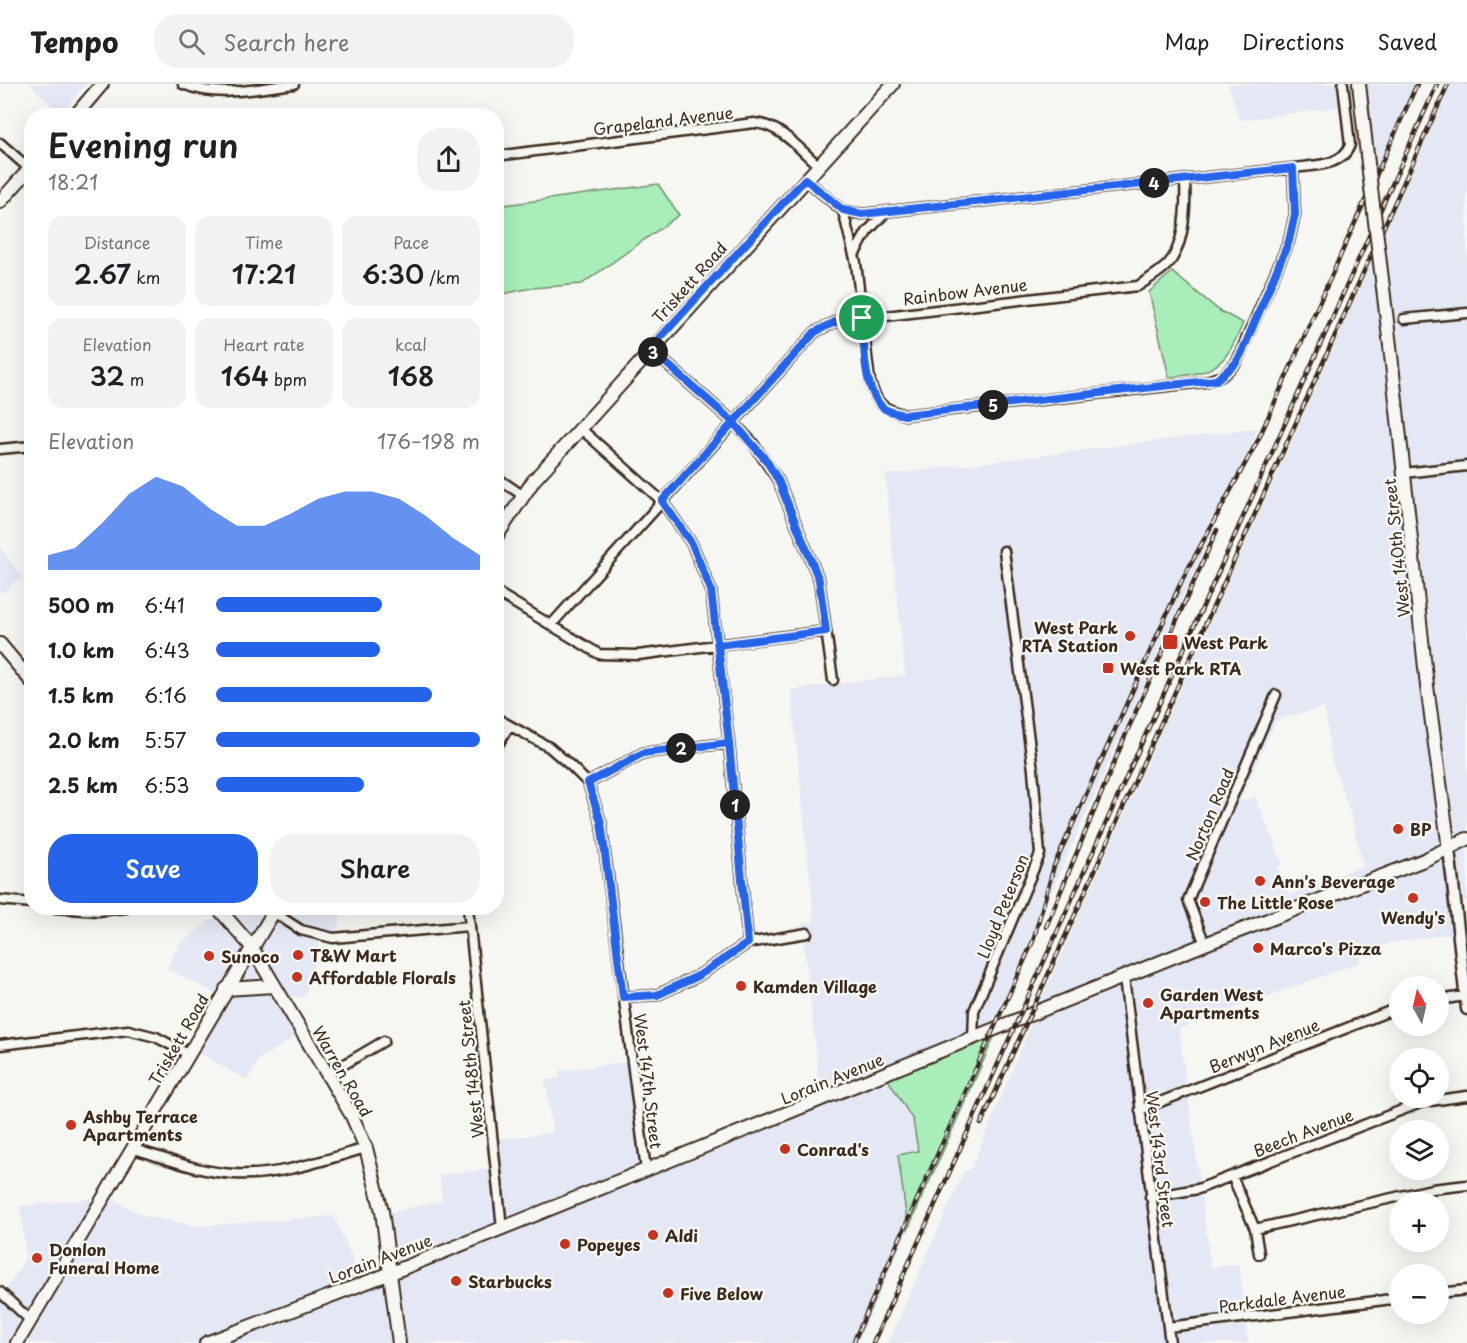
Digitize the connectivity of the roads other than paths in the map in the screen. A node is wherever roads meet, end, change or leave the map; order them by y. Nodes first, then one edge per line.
1 (102, 84) edge
2 (183, 84) edge
3 (294, 84) edge
4 (893, 84) edge
5 (1343, 84) edge
6 (1359, 84) edge
7 (82, 108) edge
8 (0, 143) edge
9 (504, 155) edge
10 (24, 163) edge
11 (819, 166) junction
12 (1293, 168) junction
13 (24, 176) edge
14 (805, 179) junction
15 (1185, 180) junction
16 (0, 202) edge
17 (843, 210) junction
18 (884, 214) junction
19 (854, 255) junction
20 (1467, 313) edge
21 (862, 318) junction
22 (1404, 319) dead end
23 (650, 349) junction
24 (732, 421) junction
25 (580, 428) junction
26 (24, 447) edge
27 (0, 449) edge
28 (1467, 466) edge
29 (1404, 473) junction
30 (504, 483) edge
31 (522, 495) junction
32 (662, 501) junction
33 (504, 524) edge
34 (1004, 551) dead end
35 (504, 597) edge
36 (551, 625) junction
37 (826, 631) junction
38 (0, 644) edge
39 (718, 645) junction
40 (24, 672) edge
41 (833, 680) dead end
42 (1276, 695) dead end
43 (504, 723) edge
44 (509, 726) junction
45 (504, 734) edge
46 (729, 743) junction
47 (588, 783) junction
48 (1467, 838) edge
49 (1449, 849) junction
50 (0, 900) edge
51 (24, 902) edge
52 (224, 915) edge
53 (272, 915) edge
54 (282, 915) edge
55 (468, 915) edge
56 (469, 926) junction
57 (807, 933) dead end
58 (748, 943) junction
59 (1206, 944) junction
60 (251, 946) junction
61 (1125, 978) junction
62 (274, 986) junction
63 (226, 988) junction
64 (1465, 996) junction
65 (623, 997) junction
66 (1449, 998) edge
67 (1467, 1009) edge
68 (1389, 1011) edge
69 (973, 1040) junction
70 (384, 1041) dead end
71 (0, 1045) edge
72 (188, 1054) junction
73 (326, 1075) junction
74 (1467, 1096) edge
75 (1140, 1110) junction
76 (366, 1148) junction
77 (134, 1149) junction
78 (646, 1170) junction
79 (1232, 1176) junction
80 (1467, 1185) edge
81 (1150, 1197) junction
82 (502, 1228) junction
83 (1255, 1229) junction
84 (1259, 1254) dead end
85 (392, 1273) junction
86 (1467, 1290) edge
87 (0, 1292) edge
88 (1449, 1292) edge
89 (1389, 1299) edge
90 (30, 1320) junction
91 (1168, 1327) junction
92 (16, 1343) edge
93 (206, 1343) edge
94 (399, 1343) edge
95 (1170, 1343) edge

1 - 7 main road
2 - 3 street
4 - 11 main road, Triskett Road
5 - 12 street
6 - 29 main road, West 140th Street, bridge
8 - 10 street
9 - 11 street, Grapeland Avenue
11 - 14 main road, Triskett Road
12 - 15 street
12 - 21 street
13 - 16 main road
14 - 17 street
14 - 23 main road, Triskett Road
15 - 18 street
15 - 21 street, Rainbow Avenue
17 - 18 street
17 - 19 street
18 - 19 street
19 - 21 street
20 - 22 street
21 - 24 street, Rainbow Avenue
23 - 24 street
23 - 25 main road, Triskett Road
24 - 32 street, Rainbow Avenue
24 - 37 street
25 - 31 main road, Triskett Road
25 - 32 street
26 - 27 street
28 - 29 street
29 - 49 main road, West 140th Street
30 - 31 street
31 - 33 main road, Triskett Road
32 - 36 street, Rainbow Avenue
32 - 39 street
34 - 69 street, Lloyd Peterson
35 - 36 street
36 - 39 street
37 - 39 street
37 - 41 street
38 - 40 main road
39 - 46 street
42 - 59 street, Norton Road
43 - 44 street
44 - 45 street
44 - 47 street
46 - 47 street
46 - 58 street
47 - 65 street, West 147th Street
48 - 49 main road, Lorain Avenue
49 - 59 main road, Lorain Avenue
49 - 64 street, West 140th Street
50 - 51 street
52 - 60 main road, Warren Road
53 - 60 main road, Triskett Road
54 - 56 street
55 - 56 street, West 148th Street
56 - 82 street, West 148th Street
57 - 58 street
58 - 65 street
59 - 61 main road, Lorain Avenue
60 - 62 main road, Warren Road
60 - 63 main road, Triskett Road
61 - 69 main road, Lorain Avenue
61 - 75 street, West 143rd Street
62 - 63 main road
62 - 73 main road, Warren Road
63 - 72 main road, Triskett Road
64 - 66 street
64 - 67 street, West 140th Street
65 - 78 street, West 147th Street
68 - 75 street, Berwyn Avenue
69 - 78 main road, Lorain Avenue
70 - 73 street
71 - 72 street
72 - 77 main road, Triskett Road
73 - 76 main road, Warren Road
74 - 79 street, Beech Avenue
75 - 81 street, West 143rd Street
76 - 77 street
76 - 85 main road, Warren Road
77 - 90 main road, Triskett Road
78 - 82 main road, Lorain Avenue
79 - 81 street, Beech Avenue
79 - 83 street
80 - 83 street
81 - 91 street, West 143rd Street
82 - 85 main road, Lorain Avenue
83 - 84 street
85 - 93 main road, Lorain Avenue
85 - 94 main road, Warren Road
86 - 88 street
87 - 90 street
89 - 91 street, Parkdale Avenue
90 - 92 main road, Triskett Road
91 - 95 street, West 143rd Street

